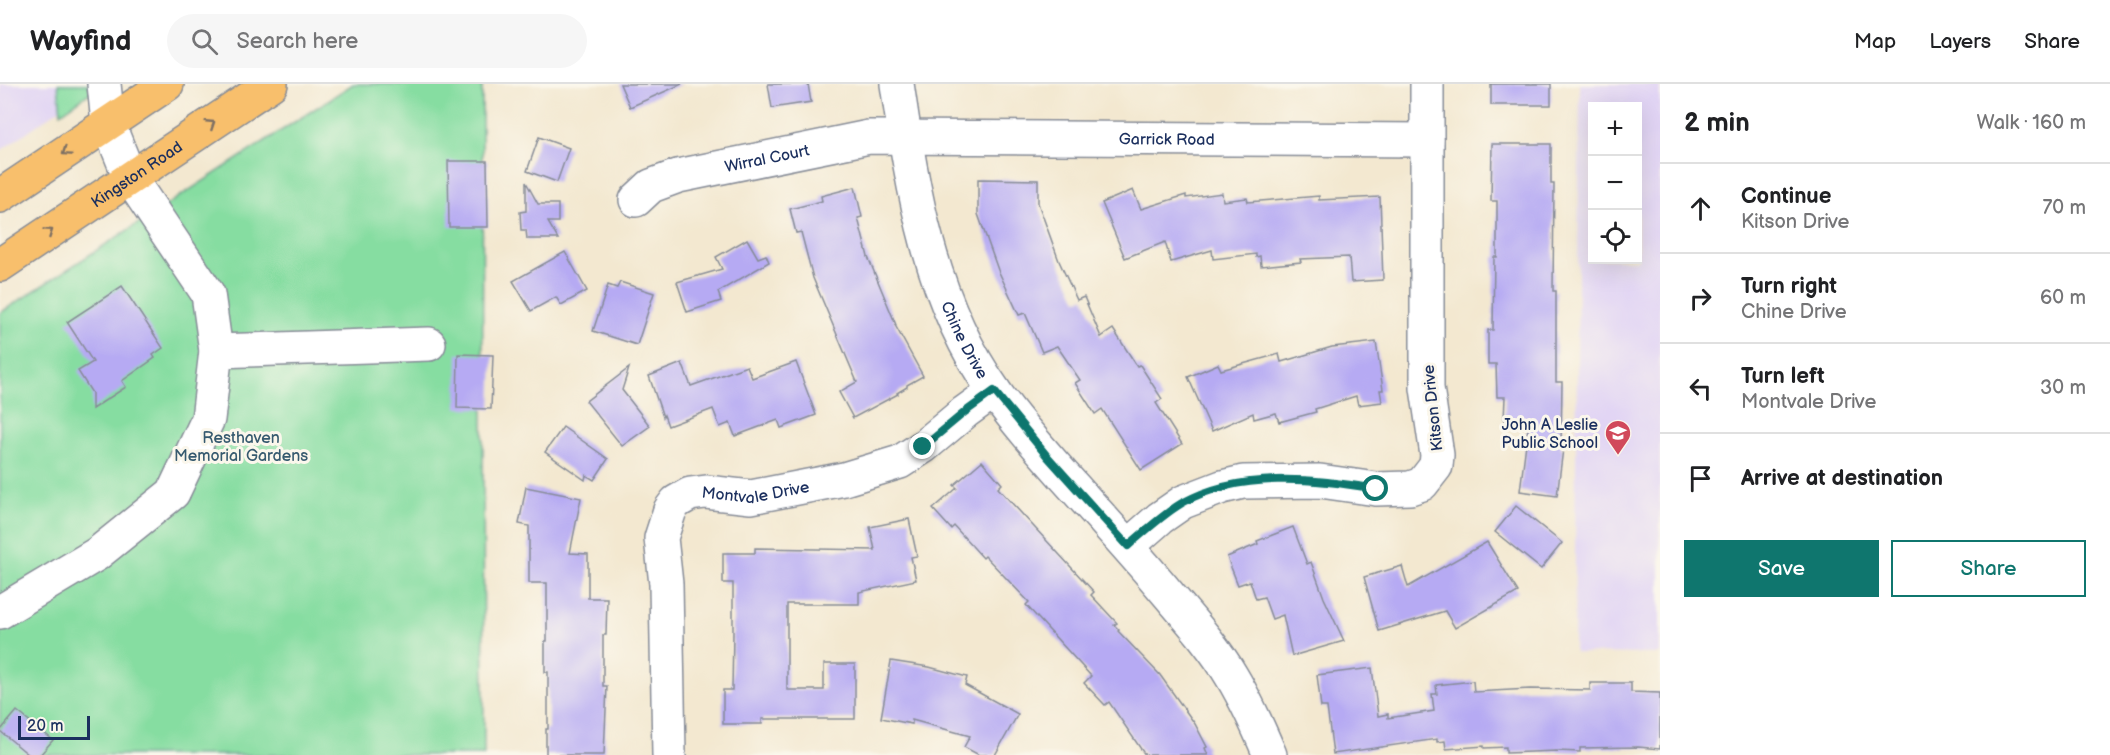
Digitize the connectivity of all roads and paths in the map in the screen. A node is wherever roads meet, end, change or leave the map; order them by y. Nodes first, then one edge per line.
1 (104, 84) edge
2 (167, 84) edge
3 (271, 84) edge
4 (897, 84) edge
5 (1427, 84) edge
6 (108, 123) junction
7 (905, 138) junction
8 (1426, 140) junction
9 (130, 178) junction
10 (0, 196) edge
11 (636, 200) dead end
12 (0, 265) edge
13 (429, 344) dead end
14 (216, 351) junction
15 (994, 391) junction
16 (1128, 546) junction
17 (0, 612) edge
18 (669, 755) edge
19 (1270, 755) edge

1 - 6 street
2 - 6 main road
9 -> 3 main road, Kingston Road
4 - 7 street, Chine Drive
5 - 8 street, Kitson Drive
6 - 9 street
6 -> 10 main road
7 - 8 street, Garrick Road
7 - 11 street, Wirral Court
7 - 15 street, Chine Drive
8 - 16 street, Kitson Drive
12 -> 9 main road, Kingston Road
9 - 14 street
13 - 14 street
14 - 17 street
15 - 16 street, Chine Drive
15 - 18 street, Montvale Drive
16 - 19 street, Chine Drive

